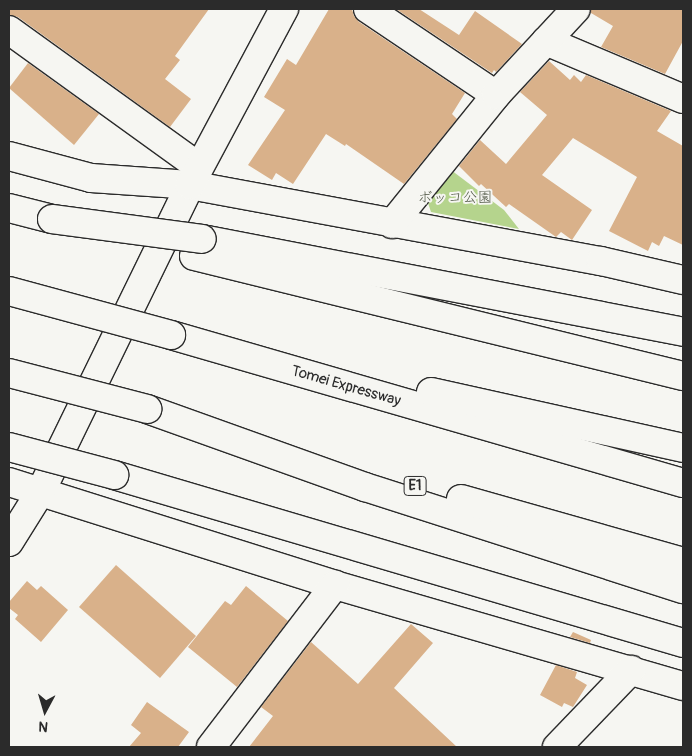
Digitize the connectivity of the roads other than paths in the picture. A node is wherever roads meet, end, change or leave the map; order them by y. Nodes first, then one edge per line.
1 (284, 9) edge
2 (368, 9) edge
3 (576, 9) edge
4 (9, 30) edge
5 (546, 41) junction
6 (496, 95) junction
7 (683, 99) edge
8 (9, 156) edge
9 (195, 176) junction
10 (9, 208) edge
11 (392, 224) junction
12 (198, 247) junction
13 (683, 280) edge
14 (9, 291) edge
15 (683, 332) edge
16 (171, 335) junction
17 (9, 373) edge
18 (683, 376) edge
19 (147, 409) junction
20 (9, 447) edge
21 (683, 448) edge
22 (9, 482) edge
23 (683, 483) edge
24 (41, 491) junction
25 (9, 542) edge
26 (683, 562) edge
27 (335, 584) junction
28 (683, 589) edge
29 (683, 643) edge
30 (631, 670) junction
31 (683, 686) edge
32 (211, 747) edge
33 (557, 747) edge

1 - 9 main road
2 - 6 main road
3 - 5 main road
4 - 9 main road
5 - 6 main road
5 - 7 main road
6 - 11 main road
8 - 9 main road
9 - 11 main road
9 - 24 main road
10 - 12 main road, bridge
11 - 13 main road
12 - 15 main road
12 - 18 main road
14 - 16 main road, Tomei Expressway, bridge
16 - 21 main road
16 - 23 main road, Tomei Expressway
17 - 19 main road, E1, bridge
19 - 26 main road, E1
19 - 28 main road
20 - 29 main road, bridge
22 - 24 main road
24 - 25 main road
24 - 27 main road
27 - 30 main road
27 - 32 main road
30 - 31 main road
30 - 33 main road

